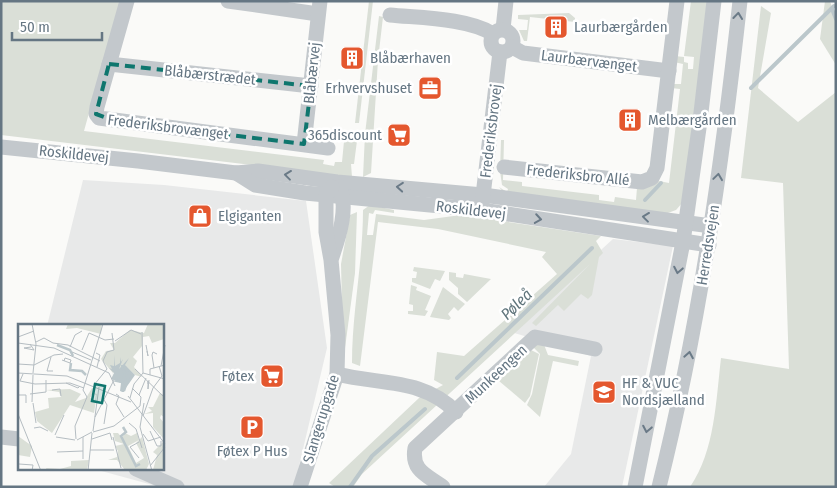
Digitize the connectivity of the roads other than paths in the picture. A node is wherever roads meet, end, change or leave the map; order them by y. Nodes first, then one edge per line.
1 (127, 1) edge
2 (228, 1) edge
3 (506, 1) edge
4 (677, 1) edge
5 (714, 1) edge
6 (740, 1) edge
7 (319, 8) edge
8 (390, 14) dead end
9 (498, 32) junction
10 (506, 50) junction
11 (109, 64) junction
12 (669, 71) junction
13 (310, 86) junction
14 (304, 144) junction
15 (1, 147) edge
16 (328, 148) dead end
17 (504, 167) dead end
18 (236, 173) junction
19 (337, 182) junction
20 (326, 195) junction
21 (483, 195) junction
22 (344, 197) junction
23 (482, 210) junction
24 (686, 222) junction
25 (712, 226) junction
26 (683, 242) junction
27 (709, 245) junction
28 (331, 260) junction
29 (595, 349) dead end
30 (337, 374) junction
31 (456, 412) junction
32 (1, 436) edge
33 (18, 439) edge
34 (138, 470) edge
35 (177, 487) edge
36 (300, 487) edge
37 (443, 487) edge
38 (635, 487) edge
39 (659, 487) edge

1 - 11 street, Frederiksbrovænget
2 - 7 street
3 - 9 street
4 - 12 street, Frederiksbro Allé
5 - 24 street, Herredsvejen
25 -> 6 street, Herredsvejen
7 - 13 street, Blåbærvej
8 - 9 street
9 - 10 street
10 - 12 street, Laurbærvænget
10 - 21 street, Frederiksbrovej
11 - 13 street, Blåbærstrædet
11 - 14 street, Frederiksbrovænget
12 - 17 street, Frederiksbro Allé
13 - 14 street, Blåbærvej
14 - 16 street, Frederiksbrovænget
15 - 18 street, Roskildevej
19 -> 18 street, Roskildevej
18 - 20 street, Roskildevej
19 - 20 street
21 -> 19 street, Roskildevej
19 - 22 street
20 - 22 street, Roskildevej
20 - 28 street, Slangerupgade
21 - 23 street, Frederiksbrovej
24 -> 21 street, Roskildevej
22 - 23 street, Roskildevej
22 - 28 street, Slangerupgade
23 -> 26 street, Roskildevej
24 - 25 street, Roskildevej
24 - 26 street, Herredsvejen
25 - 27 street, Herredsvejen
26 - 27 street, Roskildevej
26 -> 38 street, Herredsvejen
39 -> 27 street, Herredsvejen
28 - 30 street, Slangerupgade
29 - 31 street, Munkeengen
30 - 31 street, Munkeengen
30 - 36 street, Slangerupgade
31 - 37 street, Munkeengen
32 - 33 street
34 - 35 street

